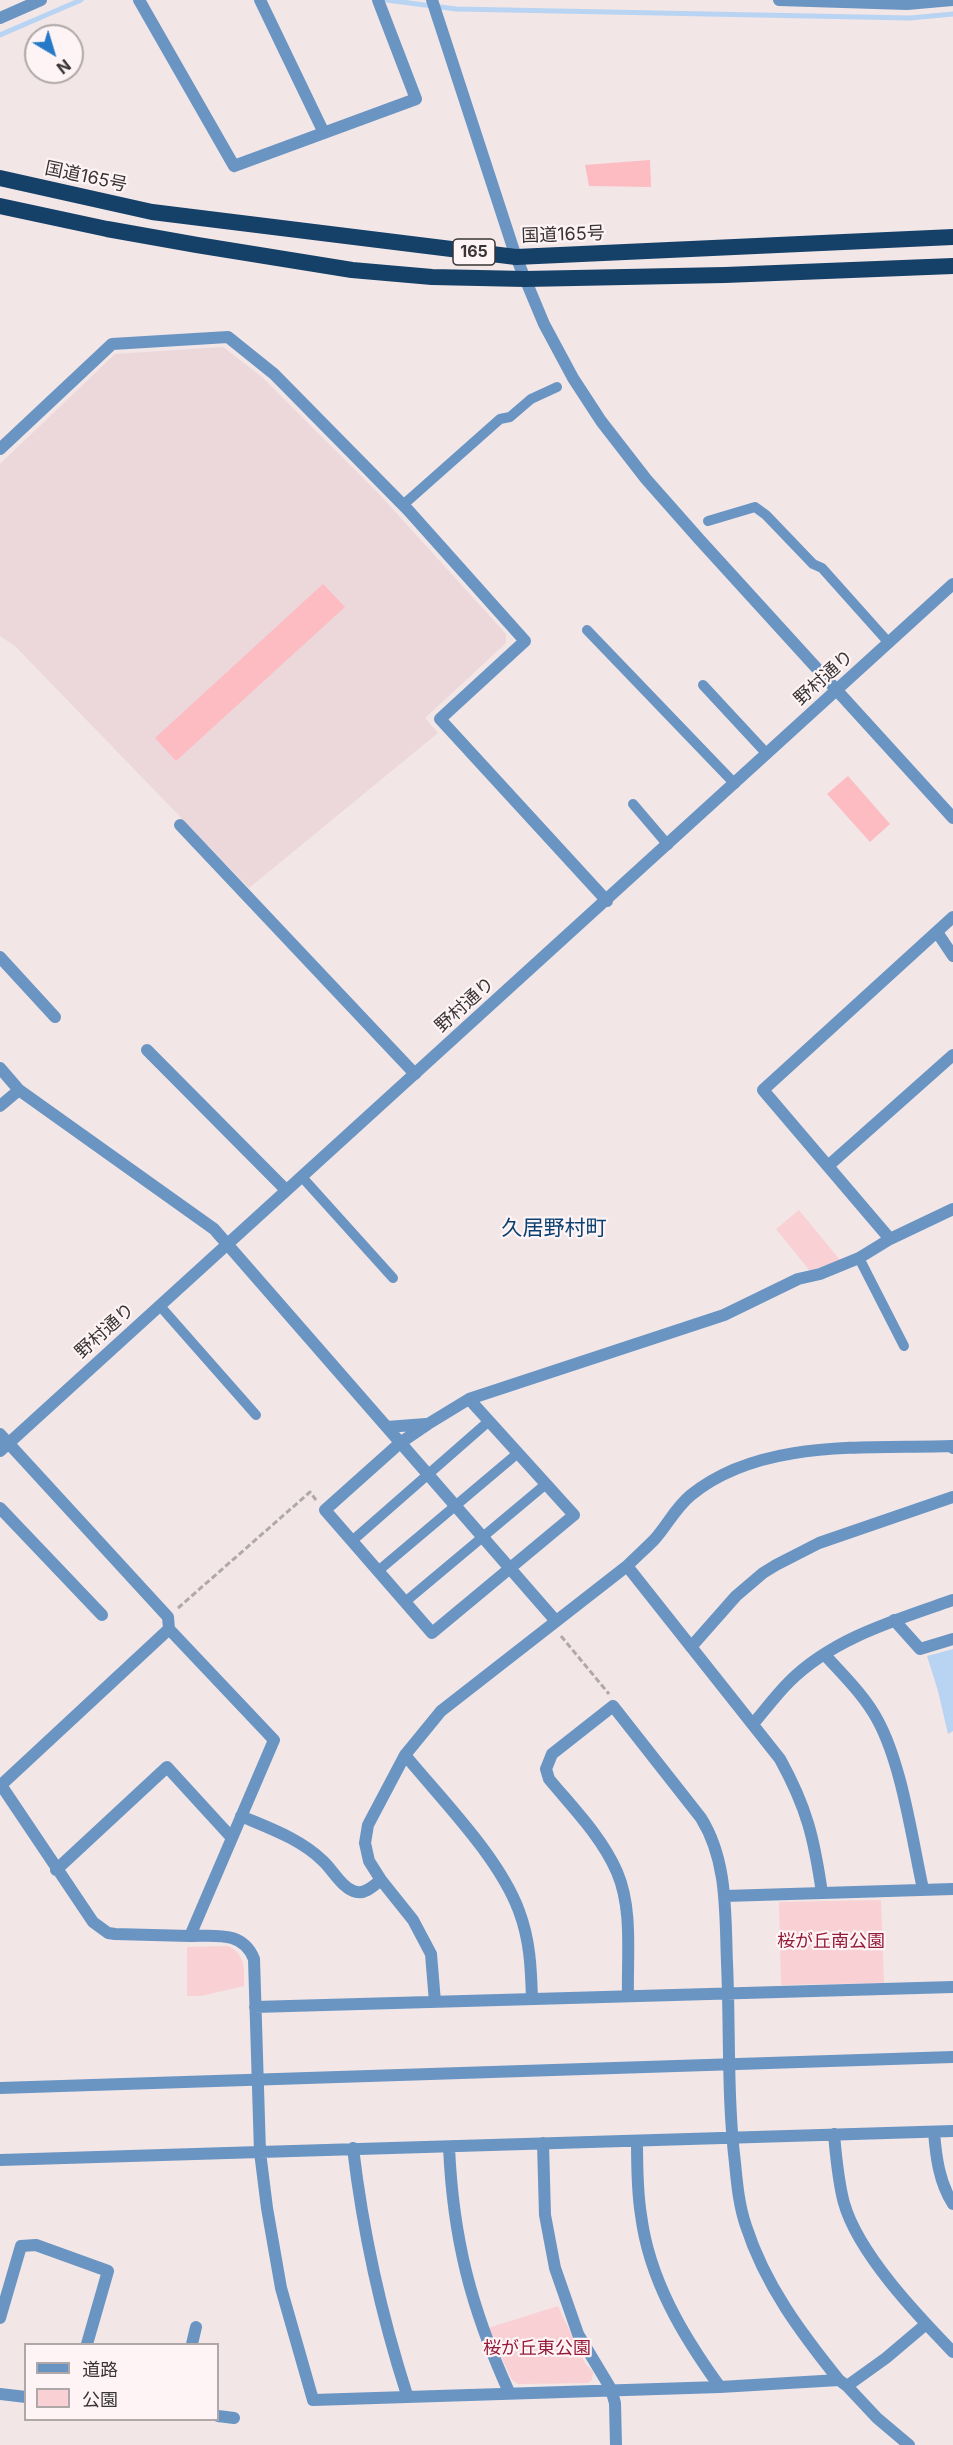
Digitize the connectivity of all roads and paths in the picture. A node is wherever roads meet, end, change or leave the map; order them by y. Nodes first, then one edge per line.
1 (41, 0) edge
2 (139, 0) edge
3 (260, 0) edge
4 (432, 0) edge
5 (779, 0) edge
6 (822, 0) edge
7 (953, 0) edge
8 (922, 1) edge
9 (380, 4) edge
10 (0, 18) edge
11 (324, 133) junction
12 (0, 178) edge
13 (0, 206) edge
14 (953, 237) edge
15 (516, 257) junction
16 (953, 266) edge
17 (525, 279) junction
18 (557, 387) dead end
19 (0, 448) edge
20 (403, 505) junction
21 (708, 521) dead end
22 (953, 584) edge
23 (587, 630) dead end
24 (889, 643) junction
25 (703, 685) dead end
26 (837, 690) junction
27 (767, 754) junction
28 (735, 784) junction
29 (633, 804) dead end
30 (953, 818) edge
31 (180, 825) dead end
32 (668, 845) junction
33 (607, 901) junction
34 (953, 918) edge
35 (937, 932) junction
36 (953, 956) edge
37 (0, 957) edge
38 (55, 1017) dead end
39 (147, 1050) dead end
40 (953, 1054) edge
41 (0, 1068) edge
42 (415, 1074) junction
43 (19, 1090) junction
44 (0, 1106) edge
45 (828, 1166) junction
46 (302, 1177) junction
47 (286, 1190) junction
48 (953, 1209) edge
49 (890, 1239) junction
50 (227, 1244) junction
51 (859, 1258) junction
52 (393, 1278) dead end
53 (160, 1306) junction
54 (904, 1346) dead end
55 (469, 1399) junction
56 (256, 1415) dead end
57 (489, 1421) junction
58 (428, 1424) junction
59 (387, 1428) junction
60 (3, 1443) edge
61 (400, 1443) junction
62 (953, 1448) edge
63 (518, 1453) junction
64 (428, 1475) junction
65 (546, 1484) junction
66 (953, 1497) edge
67 (455, 1506) junction
68 (0, 1508) edge
69 (325, 1510) junction
70 (482, 1538) junction
71 (352, 1541) junction
72 (627, 1566) junction
73 (509, 1569) junction
74 (378, 1571) junction
75 (953, 1600) edge
76 (405, 1602) junction
77 (102, 1615) dead end
78 (894, 1620) junction
79 (168, 1623) junction
80 (551, 1624) junction
81 (953, 1640) edge
82 (691, 1647) junction
83 (825, 1655) junction
84 (613, 1706) junction
85 (753, 1724) junction
86 (405, 1755) junction
87 (241, 1816) junction
88 (232, 1838) junction
89 (56, 1870) junction
90 (381, 1880) junction
91 (923, 1889) junction
92 (953, 1889) edge
93 (822, 1893) junction
94 (725, 1896) junction
95 (190, 1936) junction
96 (953, 1987) edge
97 (728, 1994) junction
98 (628, 1995) junction
99 (532, 1998) junction
100 (435, 2002) junction
101 (255, 2007) junction
102 (953, 2057) edge
103 (729, 2065) junction
104 (258, 2079) junction
105 (0, 2088) edge
106 (953, 2131) edge
107 (934, 2132) junction
108 (834, 2134) junction
109 (732, 2138) junction
110 (637, 2141) junction
111 (543, 2144) junction
112 (449, 2147) junction
113 (353, 2148) junction
114 (260, 2152) junction
115 (0, 2160) edge
116 (953, 2204) edge
117 (0, 2318) edge
118 (925, 2325) junction
119 (196, 2327) dead end
120 (87, 2343) edge
121 (192, 2343) edge
122 (953, 2352) edge
123 (843, 2383) junction
124 (720, 2387) junction
125 (611, 2389) junction
126 (509, 2392) junction
127 (0, 2394) edge
128 (407, 2395) junction
129 (24, 2397) edge
130 (219, 2416) edge
131 (234, 2418) dead end
132 (616, 2445) edge
133 (909, 2445) edge

1 - 10 street
2 - 11 street
3 - 11 street
4 - 15 street
5 - 6 street
6 - 8 street
7 - 8 street
9 - 11 street
12 - 15 highway, 国道165号 / 165
13 - 17 highway, 165
14 - 15 highway, 国道165号 / 165
15 - 17 street
16 - 17 highway, 165
17 - 26 street
18 - 20 lane
19 - 20 street
20 - 33 street
21 - 24 lane
22 - 24 street, 野村通り
23 - 28 lane
24 - 26 street, 野村通り
25 - 27 lane
26 - 27 street, 野村通り
26 - 30 street
27 - 28 street, 野村通り
28 - 32 street, 野村通り
29 - 32 lane
31 - 42 street
32 - 33 street, 野村通り
33 - 42 street, 野村通り
34 - 35 street
35 - 36 street
35 - 45 street
37 - 38 street
39 - 47 street
40 - 45 street
41 - 43 street
42 - 46 street, 野村通り
43 - 44 street
43 - 50 street
45 - 49 street
46 - 47 street, 野村通り
46 - 52 lane
47 - 50 street, 野村通り
48 - 49 street
49 - 51 street
50 - 53 street, 野村通り
50 - 59 street
51 - 54 lane
51 - 55 street
53 - 56 lane
53 - 60 street, 野村通り
55 - 57 street
55 - 58 street
57 - 63 street
57 - 64 lane
58 - 59 street
58 - 61 street
59 - 61 street
60 - 79 street
61 - 64 street
61 - 69 street
62 - 72 street
63 - 65 street
63 - 67 lane
64 - 67 street
64 - 71 lane
65 - 70 lane
65 - 73 street
66 - 82 street
67 - 70 street
67 - 74 lane
68 - 77 street
69 - 71 street
69 - 79 path
70 - 73 street
70 - 76 lane
71 - 74 street
72 - 80 street
72 - 82 street
73 - 76 street
73 - 80 street
74 - 76 street
75 - 78 street
78 - 81 street
78 - 83 street
79 - 87 street
79 - 89 street
80 - 84 path
80 - 86 street
82 - 85 street
83 - 85 street
83 - 91 street
84 - 94 street
84 - 98 street
85 - 93 street
86 - 90 street
86 - 99 street
87 - 88 street
87 - 90 street
88 - 89 street
88 - 95 street
89 - 95 street
90 - 100 street
91 - 92 street
91 - 93 street
93 - 94 street
94 - 97 street
95 - 101 street
96 - 97 street
97 - 98 street
97 - 103 street
98 - 99 street
99 - 100 street
100 - 101 street
101 - 104 street
102 - 103 street
103 - 104 street
103 - 109 street
104 - 105 street
104 - 114 street
106 - 107 street
107 - 108 street
107 - 116 street
108 - 109 street
108 - 118 street
109 - 110 street
109 - 123 street
110 - 111 street
110 - 124 street
111 - 112 street
111 - 125 street
112 - 113 street
112 - 126 street
113 - 114 street
113 - 128 street
114 - 115 street
114 - 128 street
117 - 120 street
118 - 122 street
118 - 123 street
119 - 121 street
123 - 124 street
123 - 133 street
124 - 125 street
125 - 126 street
125 - 132 street
126 - 128 street
127 - 129 street
130 - 131 street

